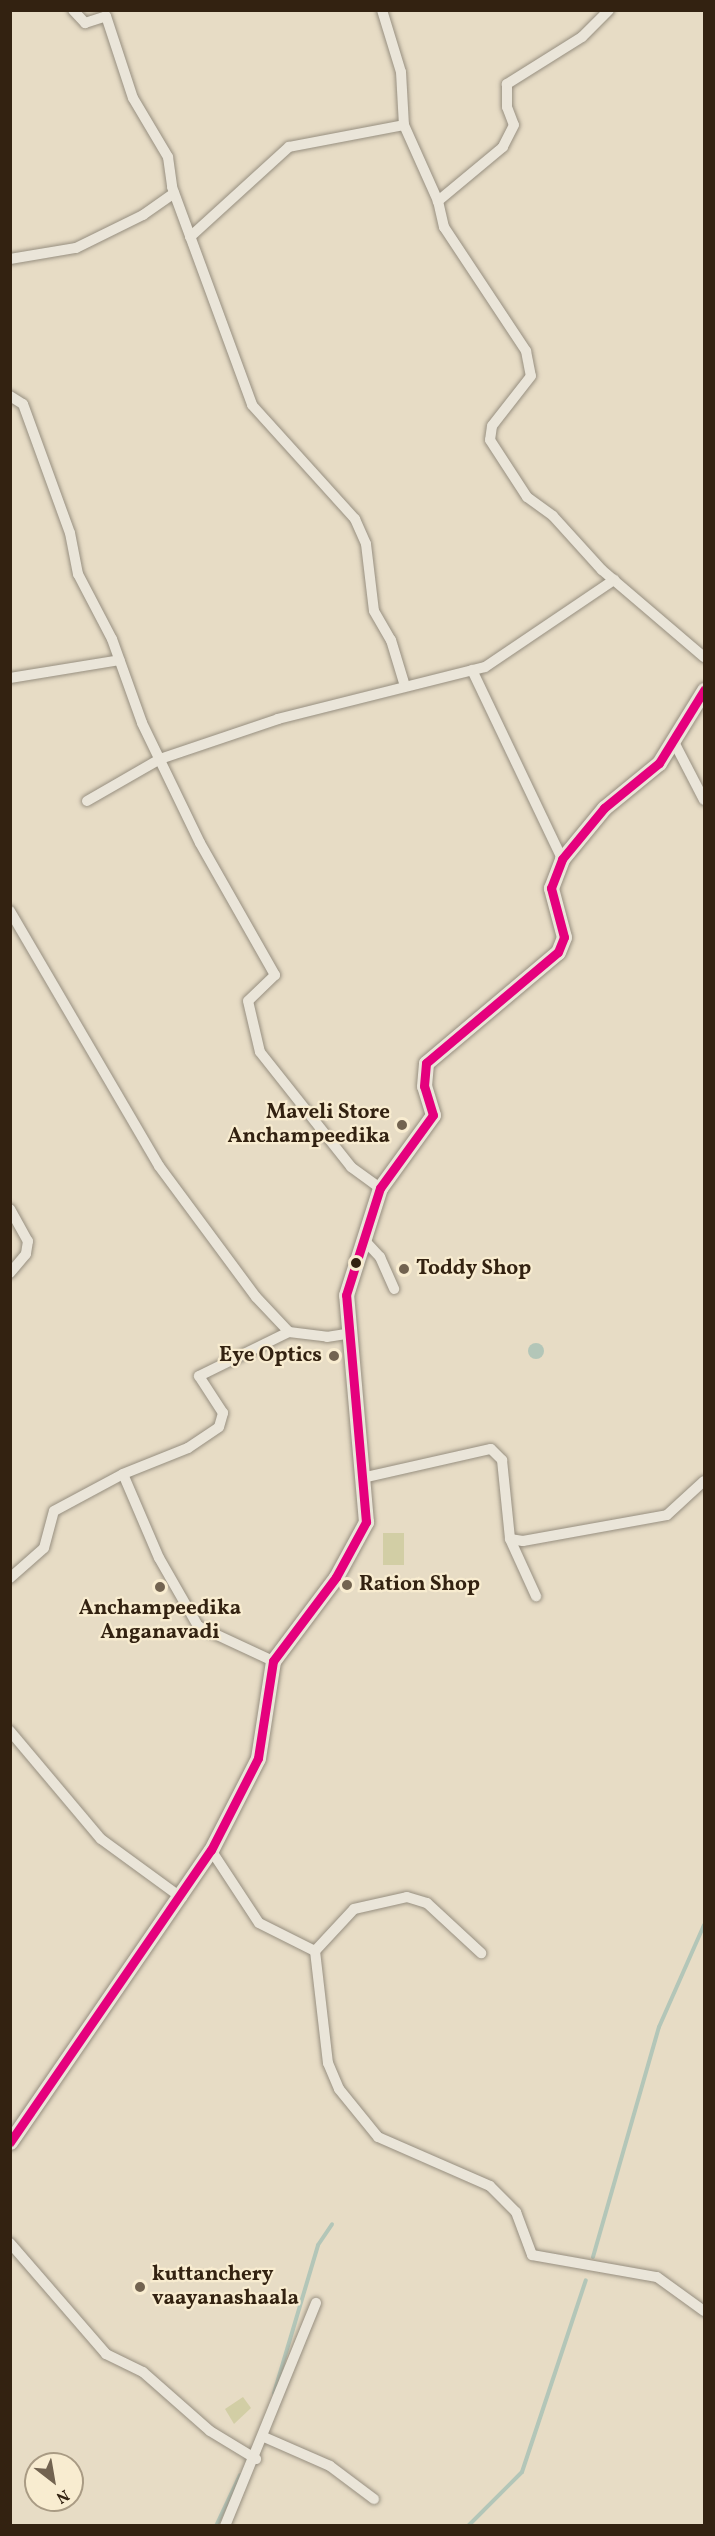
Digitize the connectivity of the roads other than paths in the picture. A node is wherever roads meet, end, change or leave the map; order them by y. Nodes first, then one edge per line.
1 (73, 10) edge
2 (382, 10) edge
3 (609, 10) edge
4 (404, 125) junction
5 (174, 193) junction
6 (438, 201) junction
7 (190, 237) junction
8 (10, 259) edge
9 (10, 384) edge
10 (11, 396) edge
11 (614, 580) junction
12 (705, 657) edge
13 (120, 660) junction
14 (472, 670) junction
15 (10, 678) edge
16 (405, 686) junction
17 (705, 690) edge
18 (675, 744) junction
19 (160, 759) junction
20 (705, 800) edge
21 (87, 801) dead end
22 (562, 859) junction
23 (10, 911) edge
24 (380, 1188) junction
25 (10, 1209) edge
26 (366, 1242) junction
27 (10, 1274) edge
28 (394, 1289) dead end
29 (288, 1332) junction
30 (346, 1334) junction
31 (123, 1474) junction
32 (362, 1478) junction
33 (705, 1481) edge
34 (510, 1539) junction
35 (10, 1578) edge
36 (536, 1596) dead end
37 (273, 1661) junction
38 (10, 1731) edge
39 (211, 1851) junction
40 (182, 1898) junction
41 (315, 1951) junction
42 (481, 1953) dead end
43 (10, 2142) edge
44 (10, 2243) edge
45 (316, 2304) dead end
46 (705, 2312) edge
47 (264, 2437) junction
48 (256, 2459) junction
49 (374, 2499) dead end
50 (225, 2526) edge

1 - 5 street
2 - 4 street
3 - 6 street
4 - 6 street
4 - 7 street
5 - 7 street
5 - 8 street
6 - 11 street
7 - 16 street
9 - 10 street
10 - 13 street
11 - 12 street
11 - 14 street
13 - 15 street
13 - 19 street
14 - 16 street
14 - 22 street
16 - 19 street
17 - 18 main road
18 - 20 street
18 - 22 main road
19 - 21 street
19 - 24 street
22 - 24 main road
23 - 29 street
24 - 26 main road
25 - 27 street
26 - 28 street
26 - 30 main road
29 - 30 street
29 - 31 street
30 - 32 main road
31 - 35 street
31 - 37 street
32 - 34 street
32 - 37 main road
33 - 34 street
34 - 36 street
37 - 39 main road
38 - 40 street
39 - 40 main road
39 - 41 street
40 - 43 main road
41 - 42 street
41 - 46 street
44 - 48 street
45 - 47 street
47 - 48 street
47 - 49 street
48 - 50 street

